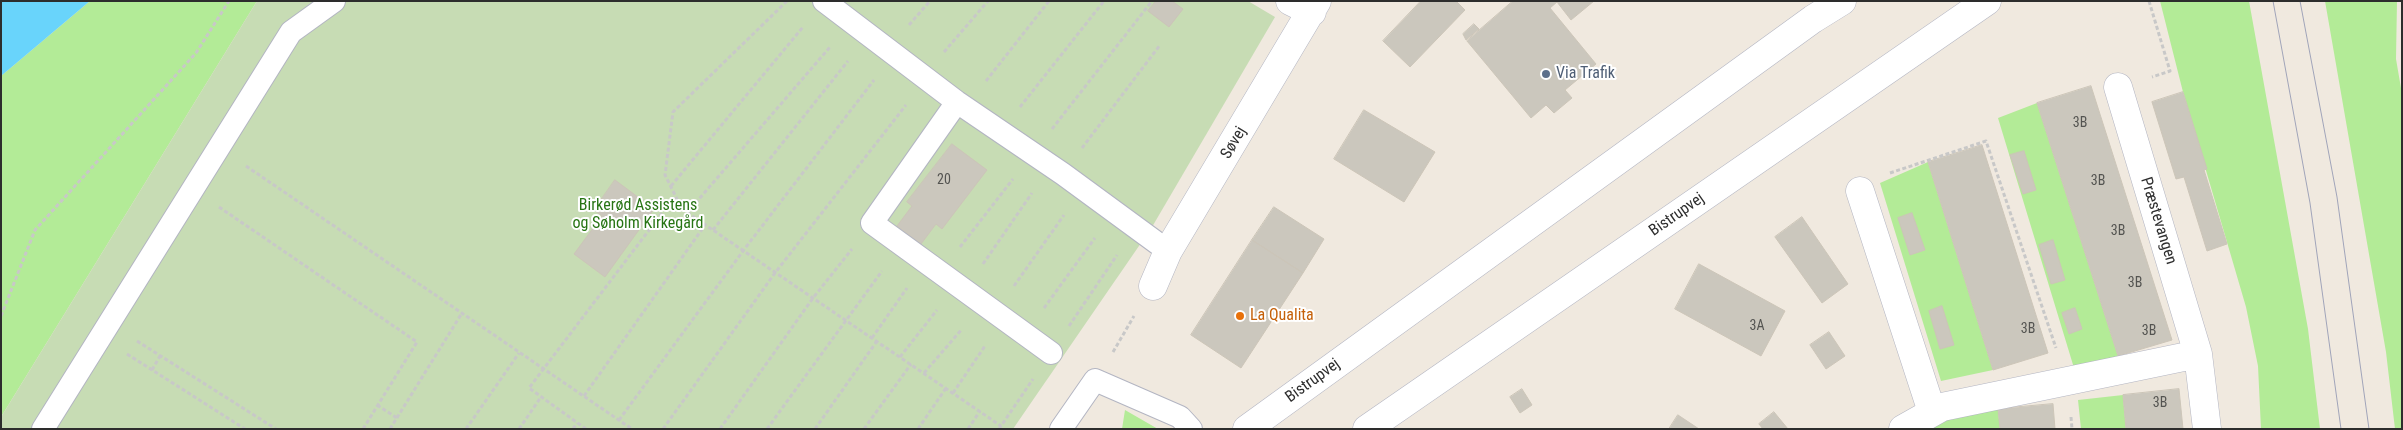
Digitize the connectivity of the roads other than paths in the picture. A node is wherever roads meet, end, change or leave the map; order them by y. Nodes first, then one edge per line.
1 (334, 1) edge
2 (1842, 1) edge
3 (1988, 1) edge
4 (824, 2) edge
5 (1307, 5) edge
6 (2118, 87) dead end
7 (962, 105) junction
8 (1860, 191) road end
9 (1168, 251) junction
10 (1153, 286) road end
11 (1051, 353) dead end
12 (2198, 354) junction
13 (1932, 412) junction
14 (42, 429) edge
15 (1061, 429) edge
16 (1192, 429) edge
17 (1247, 429) edge
18 (1367, 429) edge
19 (1903, 429) edge
20 (2207, 429) edge

1 - 14 lane
2 - 17 main road, Bistrupvej
3 - 18 main road, Bistrupvej
4 - 7 lane
5 - 9 main road, Søvej
6 - 12 main road, Præstevangen
7 - 9 lane
7 - 11 lane
8 - 13 main road
9 - 10 main road, Søvej
12 - 13 main road
12 - 20 main road, Præstevangen
13 - 19 main road
15 - 16 lane

